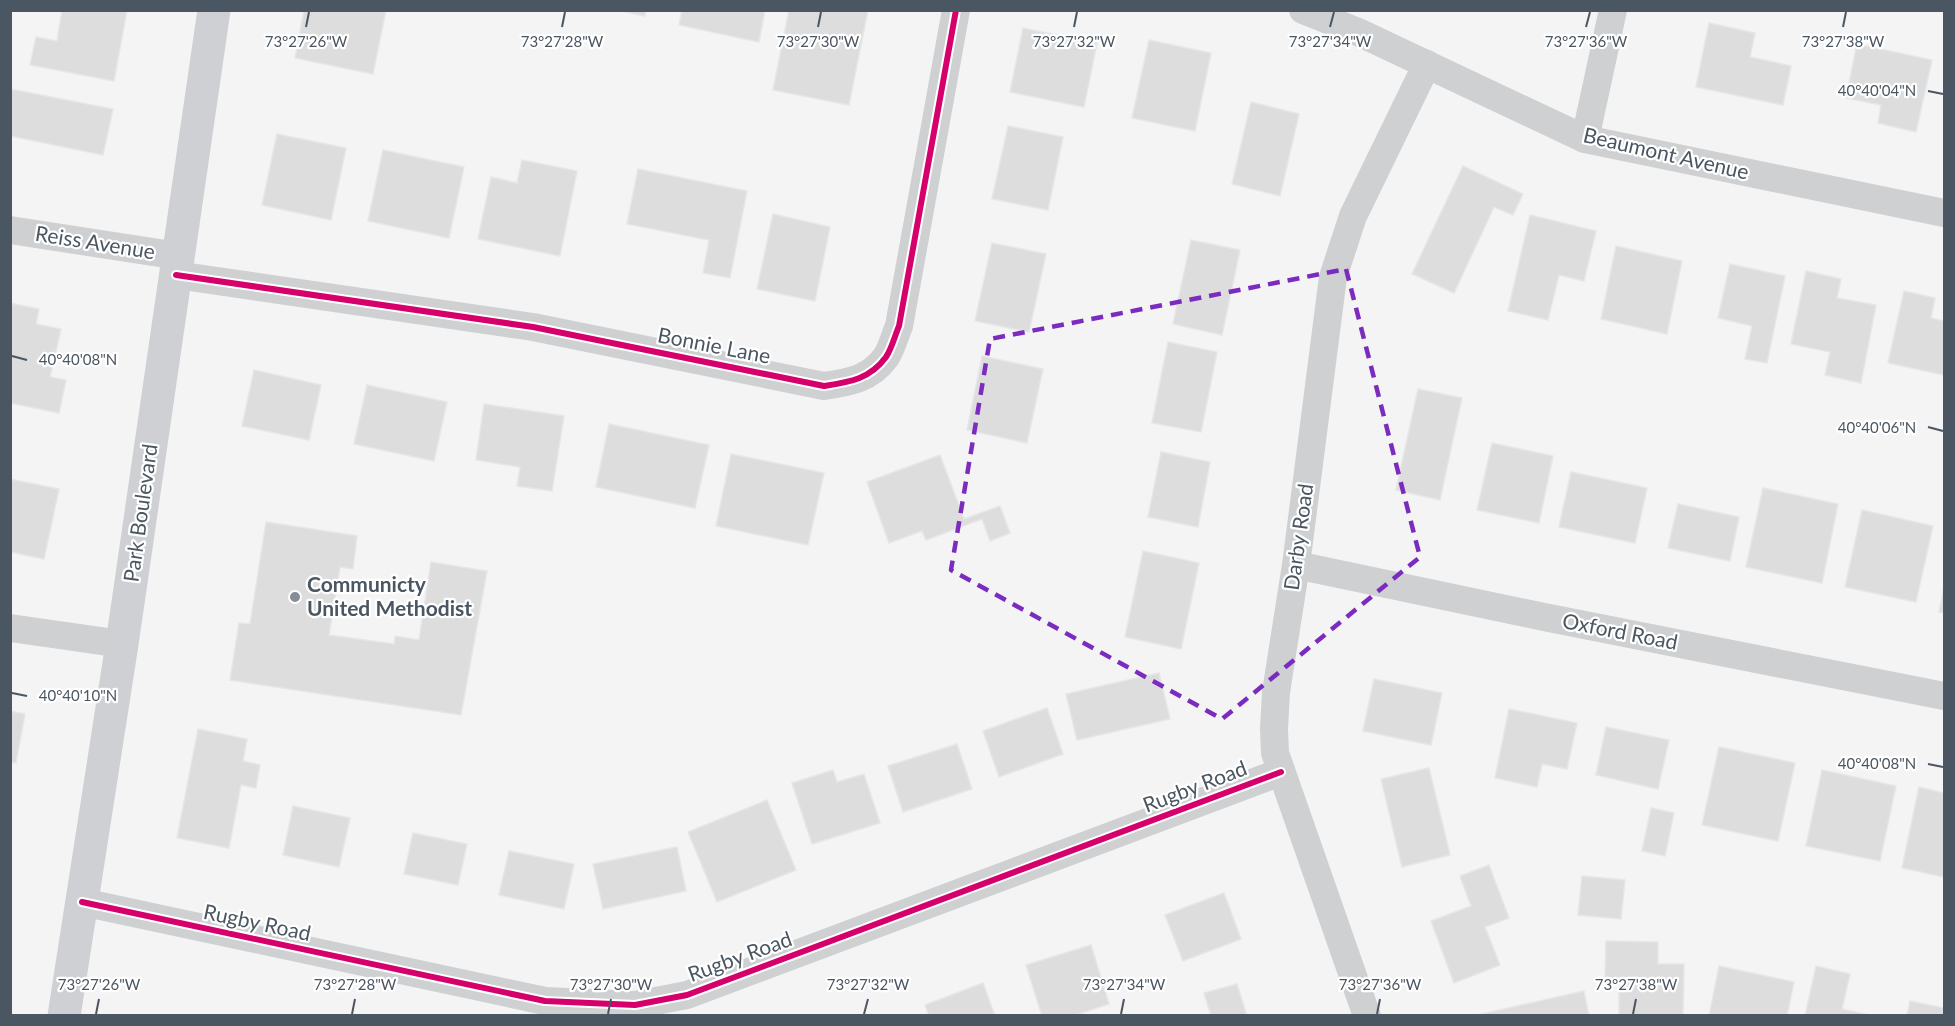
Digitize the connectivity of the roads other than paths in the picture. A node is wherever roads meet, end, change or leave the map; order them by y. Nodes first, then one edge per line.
1 (214, 10) edge
2 (956, 10) edge
3 (1302, 10) edge
4 (1613, 10) edge
5 (1427, 64) junction
6 (1585, 139) junction
7 (1944, 213) edge
8 (10, 230) edge
9 (178, 266) junction
10 (1296, 565) junction
11 (10, 628) edge
12 (122, 644) junction
13 (1944, 696) edge
14 (1281, 772) junction
15 (82, 902) junction
16 (64, 1016) edge
17 (1367, 1016) edge

1 - 9 main road, Park Boulevard
2 - 9 street, Bonnie Lane
3 - 5 street, Beaumont Avenue
4 - 6 street
5 - 6 street, Beaumont Avenue
5 - 10 street, Darby Road
6 - 7 street, Beaumont Avenue
8 - 9 street, Reiss Avenue
9 - 12 main road, Park Boulevard
10 - 13 street, Oxford Road
10 - 14 street, Darby Road
11 - 12 street
12 - 15 main road, Park Boulevard
14 - 15 street, Rugby Road
14 - 17 street, Darby Road
15 - 16 main road, Park Boulevard

